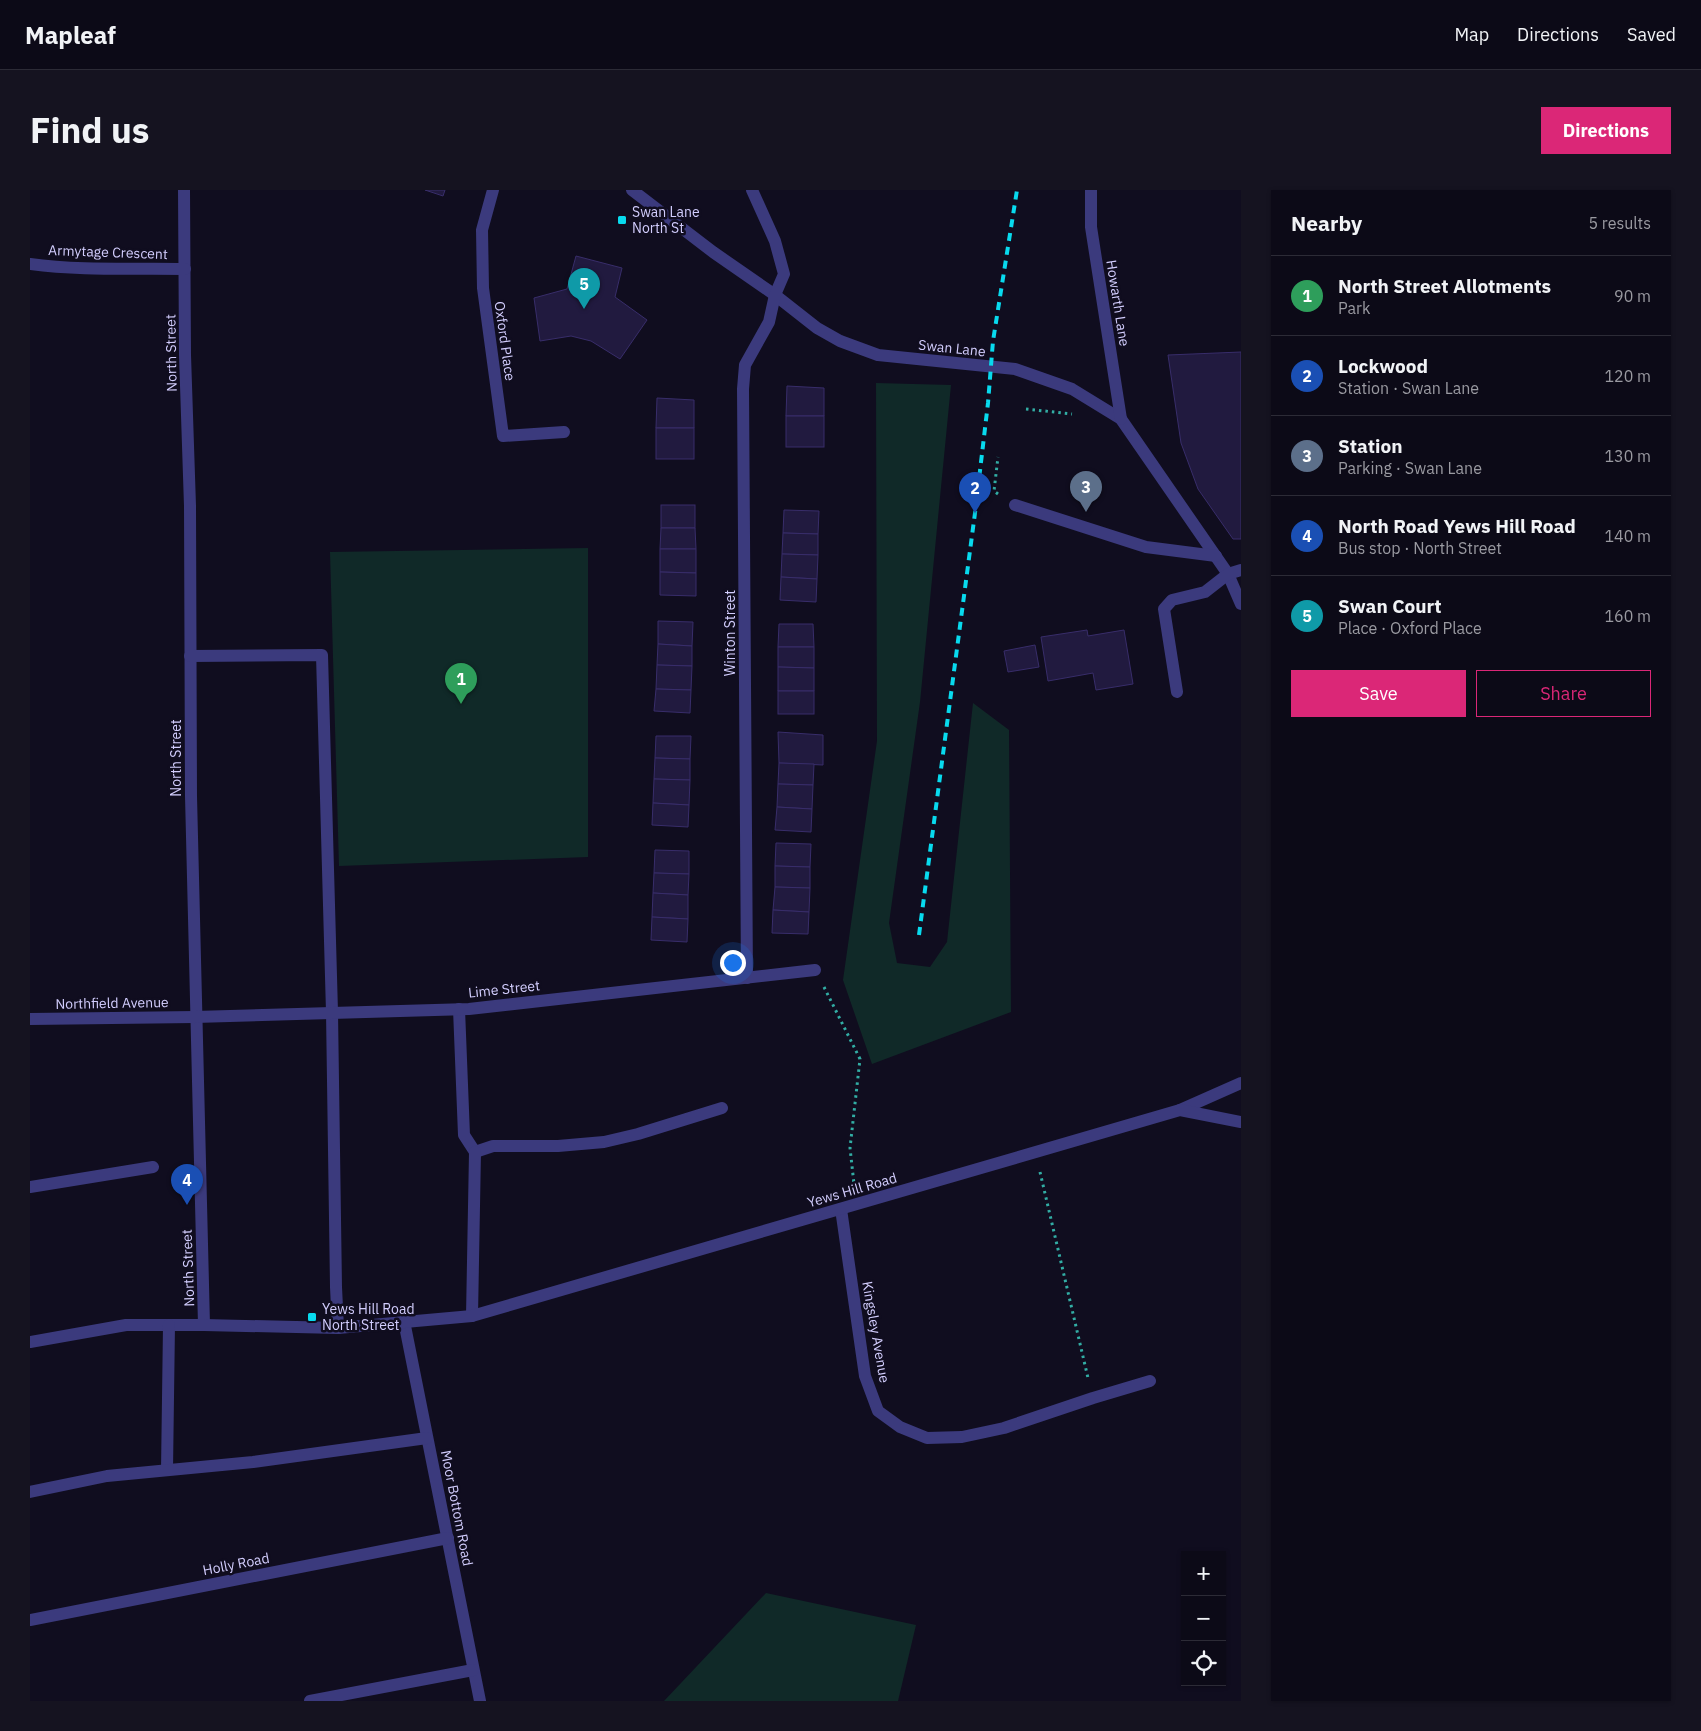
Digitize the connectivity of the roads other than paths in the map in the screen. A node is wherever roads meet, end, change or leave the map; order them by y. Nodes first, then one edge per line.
1 (184, 190) edge
2 (493, 190) edge
3 (632, 190) edge
4 (752, 190) edge
5 (1091, 190) edge
6 (30, 264) edge
7 (184, 269) junction
8 (776, 295) junction
9 (1121, 419) junction
10 (564, 432) dead end
11 (1015, 505) road end
12 (1216, 556) junction
13 (1241, 570) edge
14 (1228, 574) junction
15 (1241, 604) edge
16 (190, 656) junction
17 (1177, 692) dead end
18 (815, 970) road end
19 (747, 978) junction
20 (459, 1009) junction
21 (332, 1012) junction
22 (195, 1016) junction
23 (30, 1019) edge
24 (1241, 1083) edge
25 (722, 1108) dead end
26 (1180, 1110) junction
27 (1241, 1122) edge
28 (475, 1152) junction
29 (154, 1167) dead end
30 (30, 1187) edge
31 (841, 1209) junction
32 (472, 1316) junction
33 (404, 1321) junction
34 (169, 1325) junction
35 (204, 1325) junction
36 (338, 1328) junction
37 (30, 1342) edge
38 (1150, 1381) dead end
39 (428, 1438) junction
40 (167, 1470) junction
41 (30, 1492) edge
42 (448, 1538) junction
43 (30, 1620) edge
44 (473, 1670) junction
45 (310, 1701) edge
46 (480, 1701) edge

1 - 7 street, North Street
2 - 10 street, Oxford Place
3 - 8 street, Swan Lane
4 - 8 street, Winton Street
5 - 9 street, Howarth Lane
6 - 7 street, Armytage Crescent
7 - 16 street, North Street
8 - 9 street, Swan Lane
8 - 19 street, Winton Street
9 - 12 street, Swan Lane
11 - 12 street
12 - 14 street, Swan Lane
13 - 14 street
14 - 15 street, Swan Lane
14 - 17 street
16 - 21 street
16 - 22 street, North Street
18 - 19 street, Lime Street
19 - 20 street, Lime Street
20 - 21 street, Lime Street
20 - 28 street
21 - 22 street, Lime Street
21 - 36 street
22 - 23 street, Northfield Avenue
22 - 35 street, North Street
24 - 26 street
25 - 28 street
26 - 27 street, Yews Hill Road
26 - 31 street, Yews Hill Road
28 - 32 street
29 - 30 street
31 - 32 street, Yews Hill Road
31 - 38 street, Kingsley Avenue
32 - 33 street, Yews Hill Road
33 - 36 street, Yews Hill Road
33 - 39 street, Moor Bottom Road
34 - 35 street, Yews Hill Road
34 - 37 street, Yews Hill Road
34 - 40 street
35 - 36 street, Yews Hill Road
39 - 40 street
39 - 42 street, Moor Bottom Road
40 - 41 street
42 - 43 street, Holly Road
42 - 44 street, Moor Bottom Road
44 - 45 street
44 - 46 street, Moor Bottom Road

